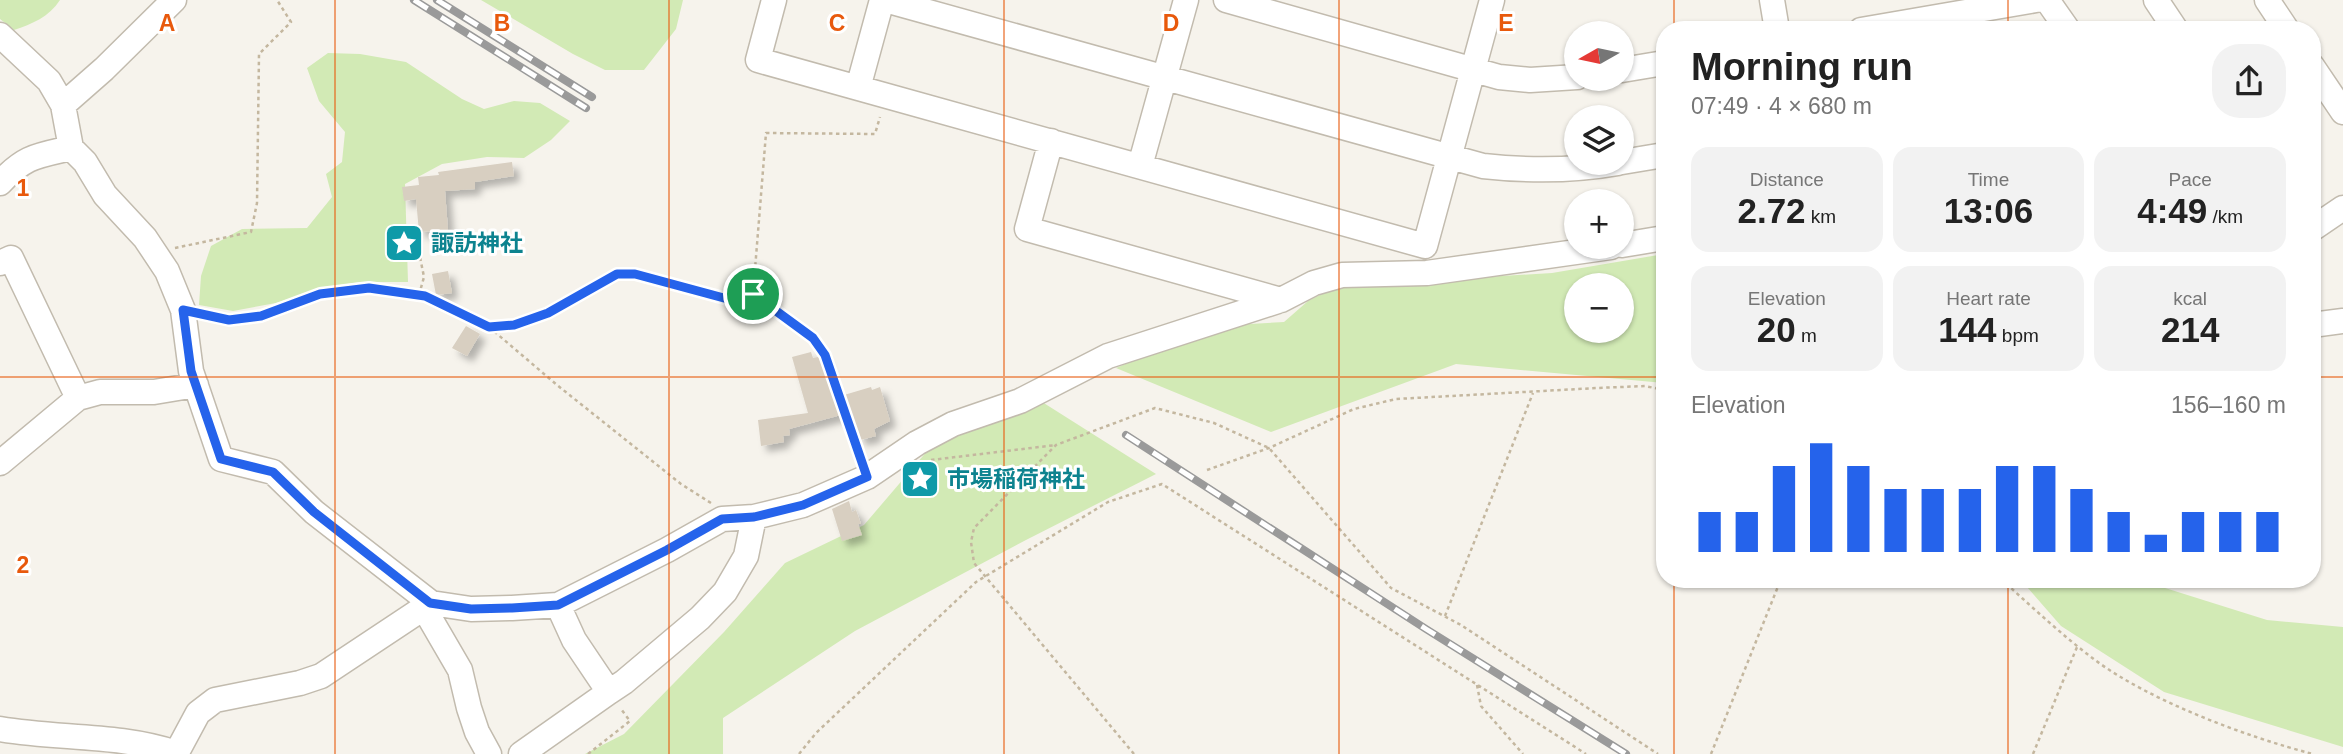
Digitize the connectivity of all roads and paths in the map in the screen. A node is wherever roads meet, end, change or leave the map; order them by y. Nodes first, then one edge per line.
1 (174, 0) edge
2 (277, 0) edge
3 (774, 0) edge
4 (884, 0) edge
5 (1186, 0) edge
6 (1226, 0) edge
7 (1492, 0) edge
8 (1772, 0) edge
9 (2036, 0) edge
10 (2047, 0) edge
11 (2156, 0) edge
12 (2267, 0) edge
13 (1776, 21) edge
14 (1914, 21) edge
15 (2062, 21) edge
16 (2170, 21) edge
17 (2281, 21) edge
18 (0, 35) edge
19 (1656, 64) edge
20 (1634, 68) edge
21 (1473, 69) junction
22 (1165, 78) junction
23 (1564, 78) edge
24 (2321, 79) edge
25 (858, 88) junction
26 (887, 96) junction
27 (64, 105) junction
28 (2343, 112) edge
29 (1051, 141) junction
30 (71, 148) junction
31 (1656, 156) edge
32 (1449, 157) junction
33 (1634, 160) edge
34 (1140, 166) junction
35 (1564, 170) edge
36 (0, 183) edge
37 (2343, 208) edge
38 (2321, 223) edge
39 (1656, 239) edge
40 (408, 243) dead end
41 (1634, 243) edge
42 (155, 253) junction
43 (1564, 254) edge
44 (0, 263) edge
45 (753, 294) junction
46 (419, 295) junction
47 (1281, 300) junction
48 (183, 310) junction
49 (2343, 321) edge
50 (2321, 324) edge
51 (489, 327) junction
52 (196, 385) junction
53 (1656, 388) edge
54 (1533, 393) junction
55 (78, 398) junction
56 (1056, 445) junction
57 (1269, 448) junction
58 (930, 461) dead end
59 (0, 463) edge
60 (1207, 470) dead end
61 (867, 477) junction
62 (754, 517) junction
63 (722, 519) junction
64 (985, 576) junction
65 (1777, 588) edge
66 (2011, 588) edge
67 (430, 603) junction
68 (558, 605) junction
69 (1446, 616) junction
70 (2077, 645) junction
71 (1477, 685) junction
72 (608, 692) junction
73 (0, 729) edge
74 (176, 754) edge
75 (489, 754) edge
76 (521, 754) edge
77 (588, 754) edge
78 (799, 754) edge
79 (1134, 754) edge
80 (1523, 754) edge
81 (1586, 754) edge
82 (1658, 754) edge
83 (1711, 754) edge
84 (2033, 754) edge
85 (2313, 754) edge

1 - 27 street
2 - 42 path
3 - 25 street
4 - 22 street
4 - 25 street
5 - 22 street
6 - 21 street
7 - 21 street
8 - 13 street
9 - 14 street
10 - 15 street
11 - 16 street
12 - 17 street
18 - 27 street
19 - 20 street
21 - 23 street
21 - 32 street
22 - 32 street
22 - 34 street
24 - 28 street
25 - 26 street
26 - 29 street
26 - 45 path
27 - 30 street
29 - 34 street
29 - 47 street
30 - 36 street
30 - 42 street
31 - 33 street
32 - 34 street
32 - 35 street
37 - 38 street
39 - 41 street
40 - 46 path
42 - 48 street
43 - 47 street
44 - 55 street
45 - 51 path
45 - 61 path
46 - 48 path
46 - 51 path
47 - 61 street
48 - 52 street
49 - 50 street
51 - 63 path
52 - 55 street
52 - 67 street
53 - 54 path
54 - 57 path
54 - 69 path
55 - 59 street
56 - 57 path
56 - 58 path
56 - 64 path
57 - 60 path
57 - 69 path
61 - 62 street
62 - 63 street
62 - 72 street
63 - 68 street
64 - 71 path
64 - 78 path
64 - 79 path
65 - 83 path
66 - 70 path
67 - 68 street
67 - 74 street
67 - 75 street
68 - 72 street
69 - 82 path
70 - 84 path
70 - 85 path
71 - 80 path
71 - 81 path
72 - 76 street
72 - 77 path
73 - 74 street

